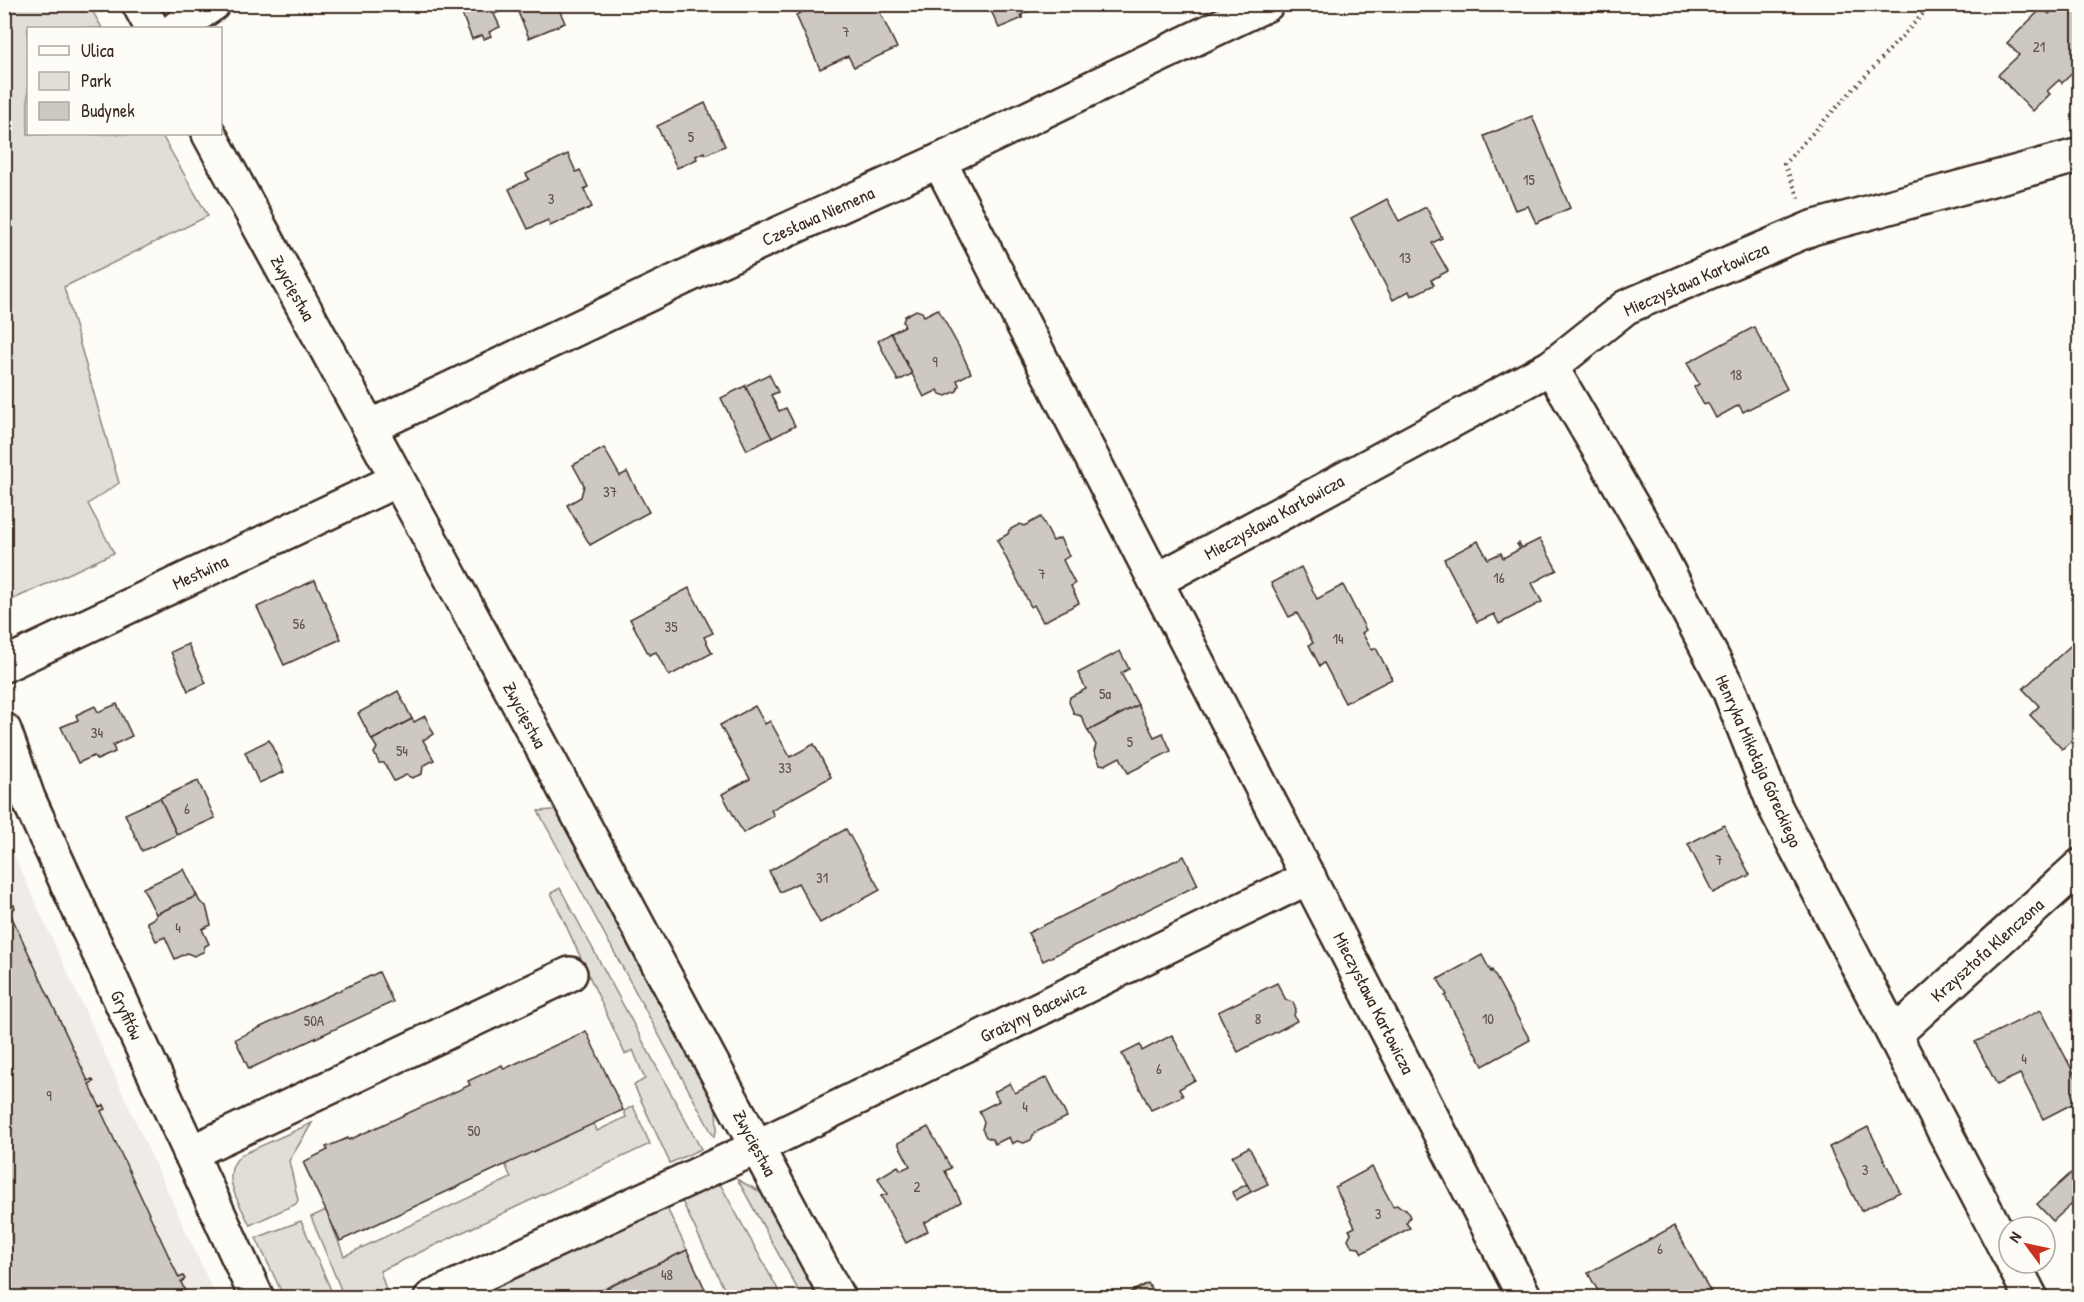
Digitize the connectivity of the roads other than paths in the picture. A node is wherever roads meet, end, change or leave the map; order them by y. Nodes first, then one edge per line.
1 (139, 4) edge
2 (213, 4) edge
3 (1267, 4) edge
4 (151, 27) edge
5 (178, 27) edge
6 (210, 135) edge
7 (2079, 155) edge
8 (939, 161) junction
9 (1551, 367) junction
10 (370, 427) junction
11 (397, 480) junction
12 (1156, 581) junction
13 (4, 665) edge
14 (4, 730) edge
15 (16, 803) edge
16 (2079, 866) edge
17 (1309, 877) junction
18 (570, 974) dead end
19 (1895, 1034) junction
20 (757, 1147) junction
21 (190, 1153) junction
22 (1997, 1232) edge
23 (2019, 1275) edge
24 (257, 1298) edge
25 (431, 1298) edge
26 (838, 1298) edge
27 (1525, 1298) edge
28 (2031, 1298) edge

1 - 4 street
2 - 5 street
3 - 8 street, Czesława Niemena
6 - 10 street, Zwycięstwa
7 - 9 street, Mieczysława Karłowicza
8 - 10 street, Czesława Niemena
8 - 12 street, Mieczysława Karłowicza
9 - 12 street, Mieczysława Karłowicza
9 - 19 street, Henryka Mikołaja Góreckiego
10 - 11 street, Zwycięstwa
11 - 13 street, Mestwina
11 - 20 street, Zwycięstwa
12 - 17 street, Mieczysława Karłowicza
14 - 15 street, Gryfitów
15 - 21 street, Gryfitów
16 - 19 street, Krzysztofa Klenczona
17 - 20 street, Grażyny Bacewicz
17 - 27 street, Mieczysława Karłowicza
18 - 21 street
19 - 22 street, Henryka Mikołaja Góreckiego
20 - 25 street, Grażyny Bacewicz
20 - 26 street, Zwycięstwa
21 - 24 street, Gryfitów
23 - 28 street

